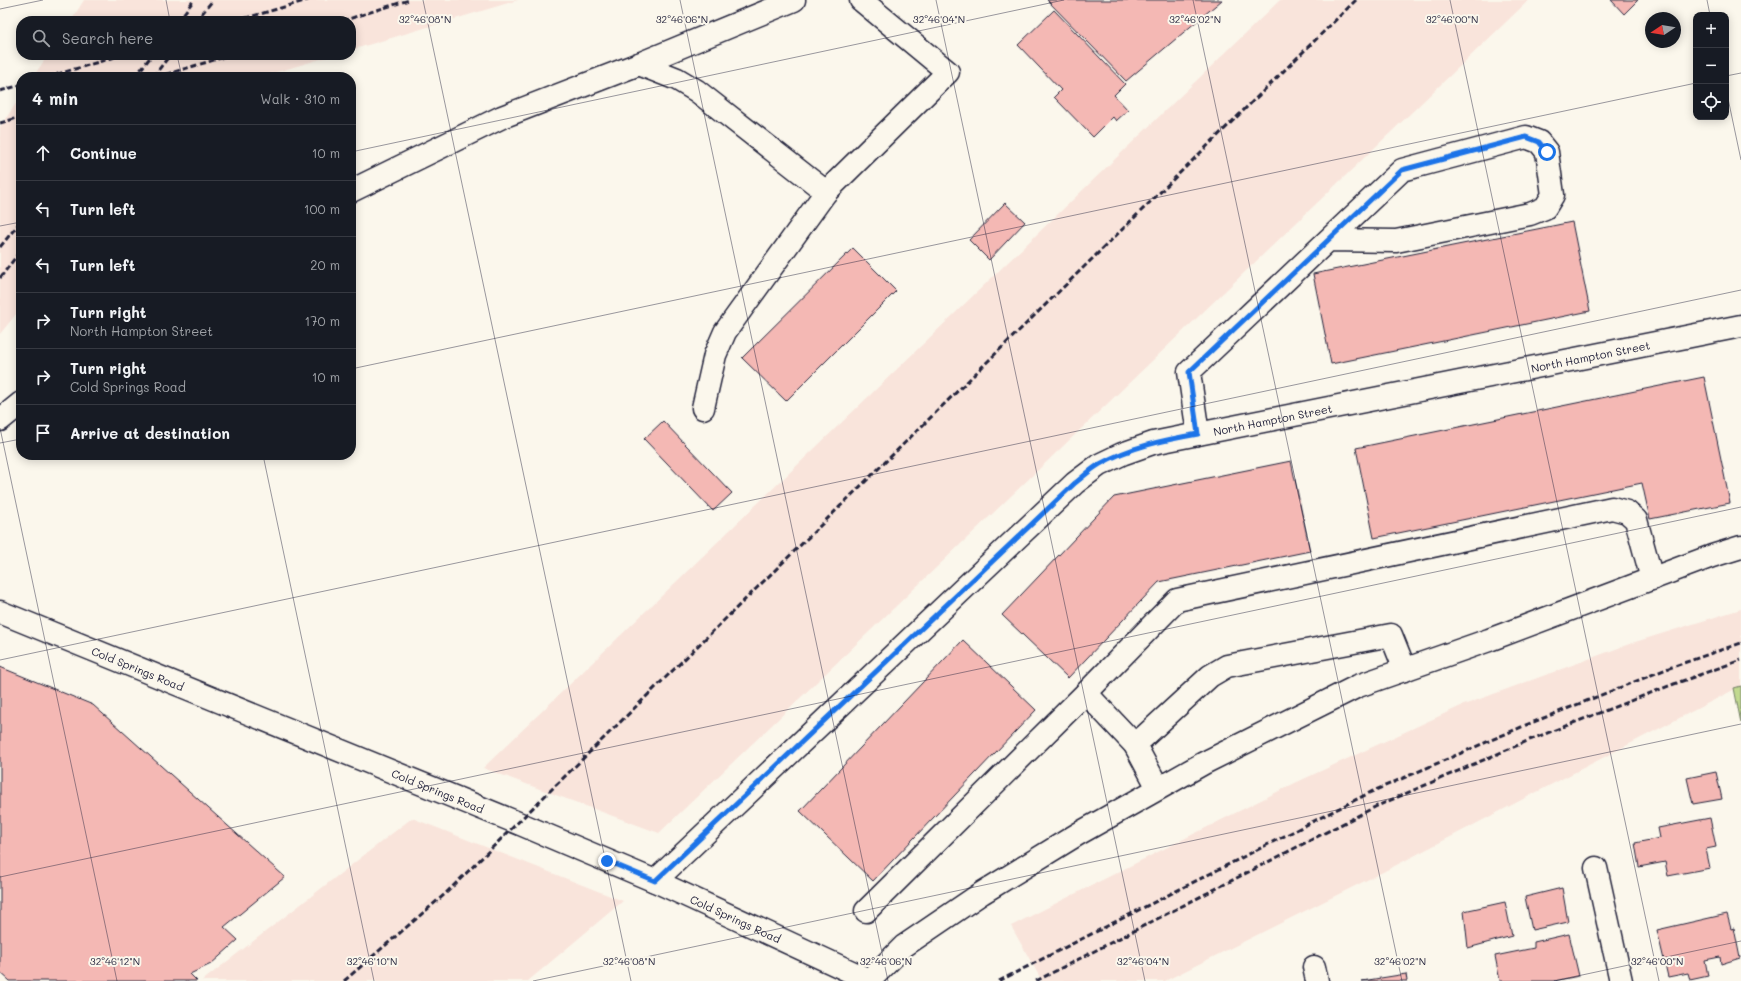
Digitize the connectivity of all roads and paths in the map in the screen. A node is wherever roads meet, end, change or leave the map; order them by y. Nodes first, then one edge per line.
1 (794, 0) edge
2 (861, 0) edge
3 (639, 64) junction
4 (356, 188) edge
5 (826, 192) junction
6 (1328, 240) junction
7 (1741, 326) edge
8 (16, 407) edge
9 (703, 408) dead end
10 (0, 420) edge
11 (1198, 434) junction
12 (1741, 547) edge
13 (1652, 579) junction
14 (0, 612) edge
15 (1405, 670) junction
16 (1086, 693) junction
17 (1135, 745) junction
18 (1158, 788) junction
19 (1596, 868) dead end
20 (655, 881) junction
21 (866, 911) dead end
22 (871, 981) edge
23 (1621, 981) edge

1 - 3 street
2 - 5 street
3 - 4 street
3 - 5 street
5 - 9 street
6 - 6 street
6 - 11 street
7 - 11 street, North Hampton Street
8 - 10 street
11 - 20 street, North Hampton Street
12 - 13 street
13 - 15 street
13 - 16 street
14 - 20 street, Cold Springs Road
15 - 17 street
15 - 18 street
16 - 17 street
16 - 21 street
17 - 18 street
18 - 22 street
19 - 23 street
20 - 22 street, Cold Springs Road

